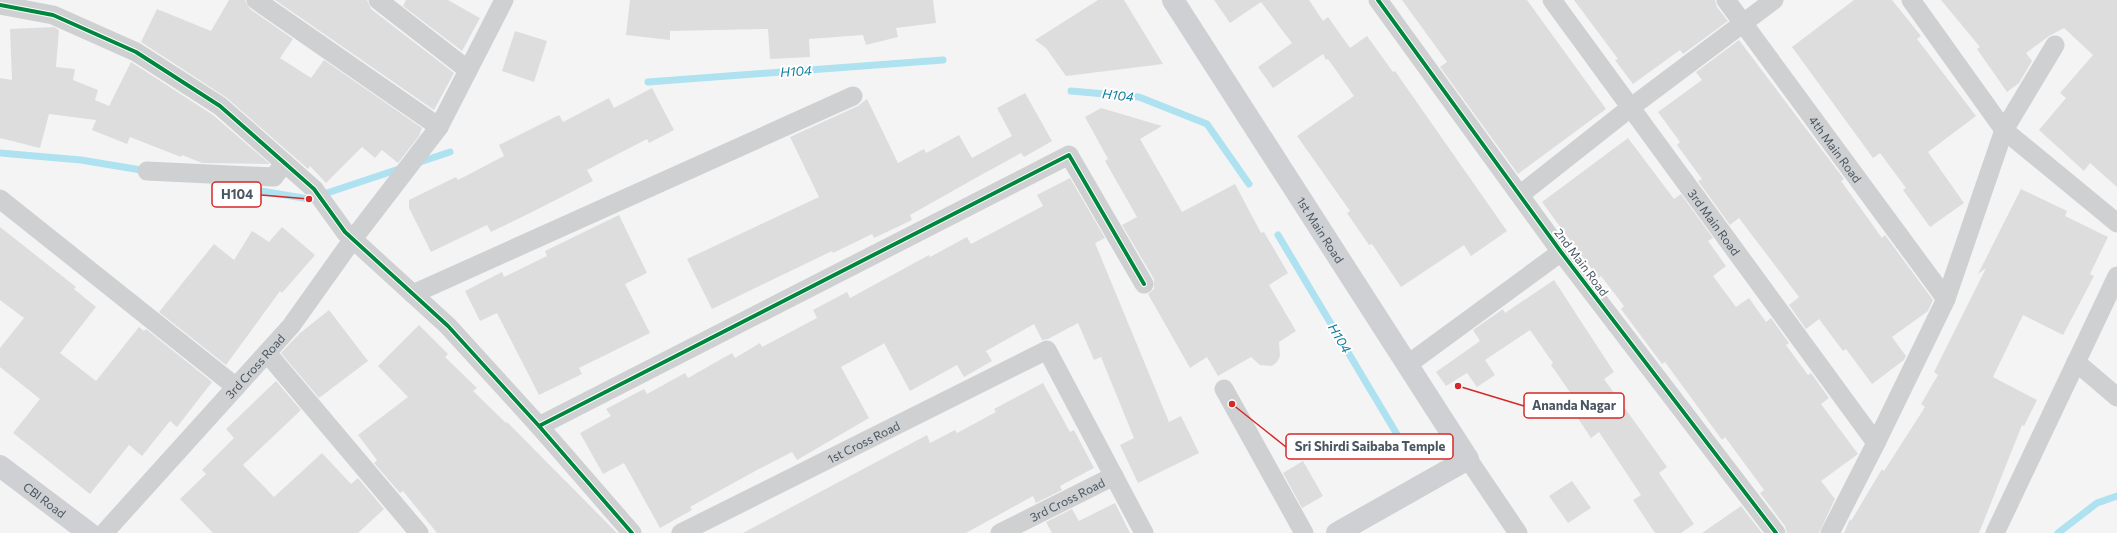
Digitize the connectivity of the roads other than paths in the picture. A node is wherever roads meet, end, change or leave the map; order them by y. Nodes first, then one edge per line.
1 (256, 0) edge
2 (378, 0) edge
3 (504, 0) edge
4 (1173, 0) edge
5 (1378, 0) edge
6 (1552, 0) edge
7 (1726, 0) edge
8 (1774, 0) edge
9 (1911, 0) edge
10 (0, 5) edge
11 (1743, 24) junction
12 (2055, 45) dead end
13 (468, 70) junction
14 (853, 96) dead end
15 (1630, 108) junction
16 (439, 127) junction
17 (2004, 130) junction
18 (288, 165) junction
19 (146, 171) dead end
20 (1520, 194) junction
21 (0, 199) edge
22 (2117, 223) edge
23 (349, 235) junction
24 (1561, 252) junction
25 (2117, 276) edge
26 (1144, 284) dead end
27 (413, 294) junction
28 (1946, 299) junction
29 (267, 353) junction
30 (2076, 362) junction
31 (1407, 365) junction
32 (236, 387) junction
33 (1224, 388) dead end
34 (2117, 397) edge
35 (539, 426) junction
36 (1876, 443) junction
37 (1468, 459) junction
38 (0, 466) edge
39 (1114, 476) junction
40 (89, 533) edge
41 (104, 533) edge
42 (419, 533) edge
43 (632, 533) edge
44 (681, 533) edge
45 (1000, 533) edge
46 (1144, 533) edge
47 (1304, 533) edge
48 (1337, 533) edge
49 (1518, 533) edge
50 (1776, 533) edge
51 (1830, 533) edge
52 (1995, 533) edge

1 - 16 street
2 - 13 street
3 - 13 street, 3rd Cross Road
4 - 31 street, 1st Main Road
5 - 20 street, 2nd Main Road
6 - 15 street, 3rd Main Road
7 - 11 street, 4th Main Road
8 - 11 street
9 - 17 street
10 - 18 street
11 - 15 street
11 - 28 street, 4th Main Road
12 - 17 street
13 - 16 street, 3rd Cross Road
14 - 27 street
15 - 20 street
15 - 36 street, 3rd Main Road
16 - 23 street, 3rd Cross Road
17 - 22 street
17 - 28 street
18 - 19 street
18 - 23 street
20 - 24 street, 2nd Main Road
21 - 32 street
23 - 27 street
23 - 29 street, 3rd Cross Road
24 - 31 street
24 - 50 street, 2nd Main Road
25 - 30 street
26 - 35 street
27 - 35 street
28 - 36 street
29 - 32 street, 3rd Cross Road
29 - 42 street
30 - 34 street
30 - 52 street
31 - 37 street, 1st Main Road
32 - 41 street, 3rd Cross Road
33 - 47 street
35 - 43 street
36 - 51 street
37 - 48 street
37 - 49 street
38 - 40 street, CBI Road
39 - 44 street, 1st Cross Road
39 - 45 street, 3rd Cross Road
39 - 46 street

